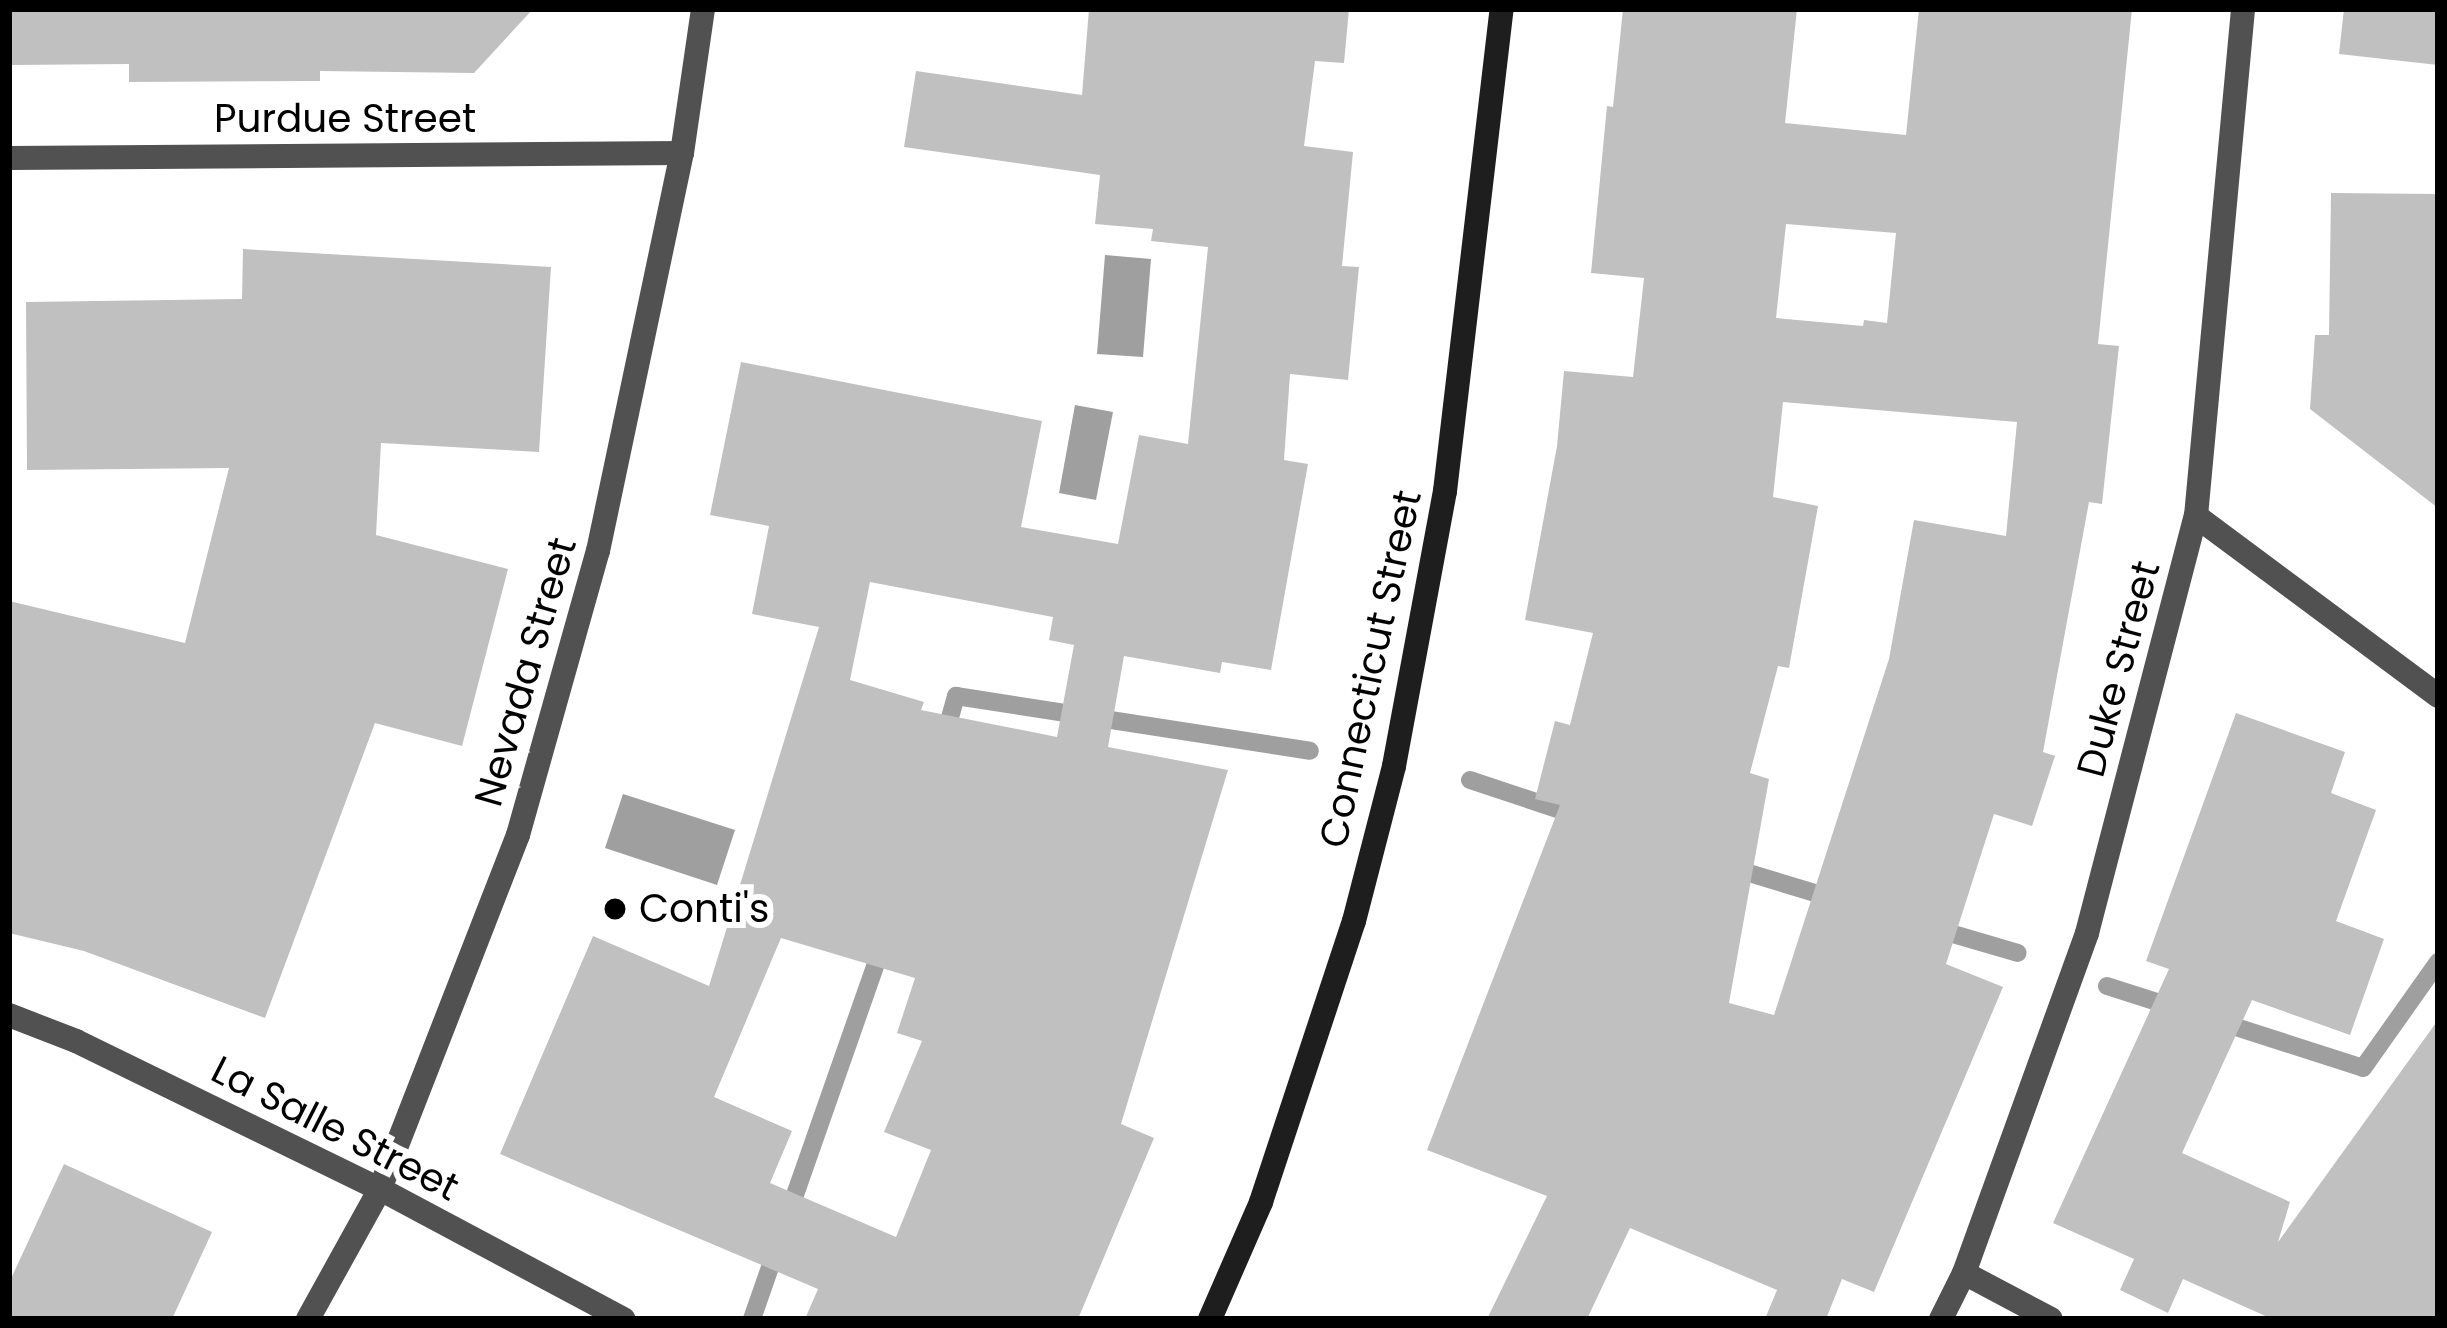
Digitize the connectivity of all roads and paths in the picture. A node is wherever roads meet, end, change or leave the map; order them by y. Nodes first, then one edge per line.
1 (703, 9) edge
2 (1502, 9) edge
3 (2243, 9) edge
4 (682, 153) junction
5 (9, 158) edge
6 (2196, 516) junction
7 (2438, 696) edge
8 (9, 1015) edge
9 (380, 1189) junction
10 (1964, 1274) junction
11 (308, 1319) edge
12 (623, 1319) edge
13 (1210, 1319) edge
14 (1941, 1319) edge
15 (2051, 1319) edge

1 - 4 street, Nevada Street
2 - 13 street, Connecticut Street
3 - 6 street, Duke Street
4 - 5 street, Purdue Street
4 - 9 street, Nevada Street
6 - 7 street
6 - 10 street, Duke Street
8 - 9 street, La Salle Street
9 - 11 street, Nevada Street
9 - 12 street, La Salle Street
10 - 14 street, Duke Street
10 - 15 street

